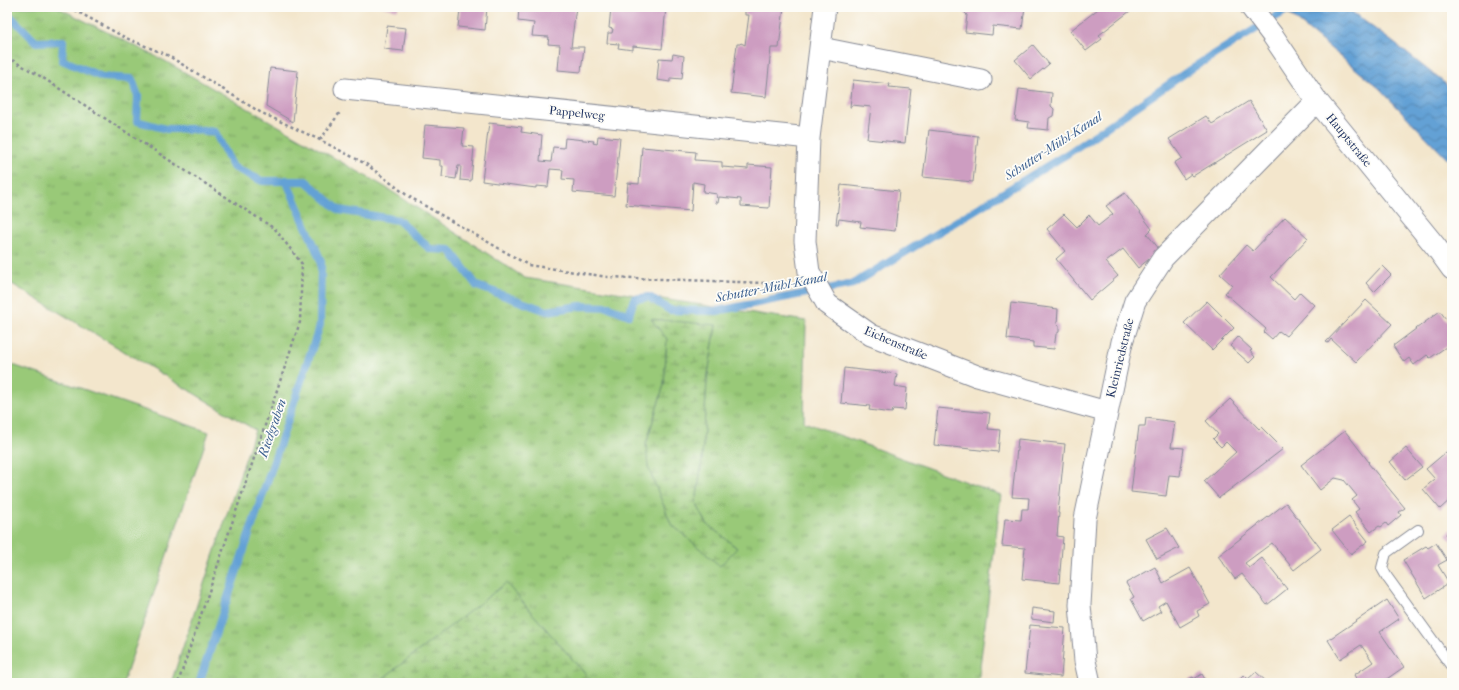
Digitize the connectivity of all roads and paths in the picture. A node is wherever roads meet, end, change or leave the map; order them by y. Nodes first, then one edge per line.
1 (69, 7) edge
2 (825, 7) edge
3 (1253, 10) edge
4 (821, 48) junction
5 (7, 57) edge
6 (982, 80) dead end
7 (351, 89) joint
8 (1317, 101) junction
9 (809, 138) junction
10 (320, 140) junction
11 (1452, 269) edge
12 (809, 272) junction
13 (1107, 412) junction
14 (1418, 530) dead end
15 (1452, 667) edge
16 (178, 683) edge
17 (1090, 683) edge

1 - 10 path
2 - 4 street, Eichenstraße
3 - 8 street, Hauptstraße
4 - 6 street
4 - 9 street, Eichenstraße
5 - 16 path
7 - 9 street, Pappelweg
7 - 10 path
8 - 11 street, Hauptstraße
8 - 13 street, Kleinriedstraße
9 - 12 street, Eichenstraße
10 - 12 path
12 - 13 street, Eichenstraße
13 - 17 street, Kleinriedstraße
14 - 15 lane

